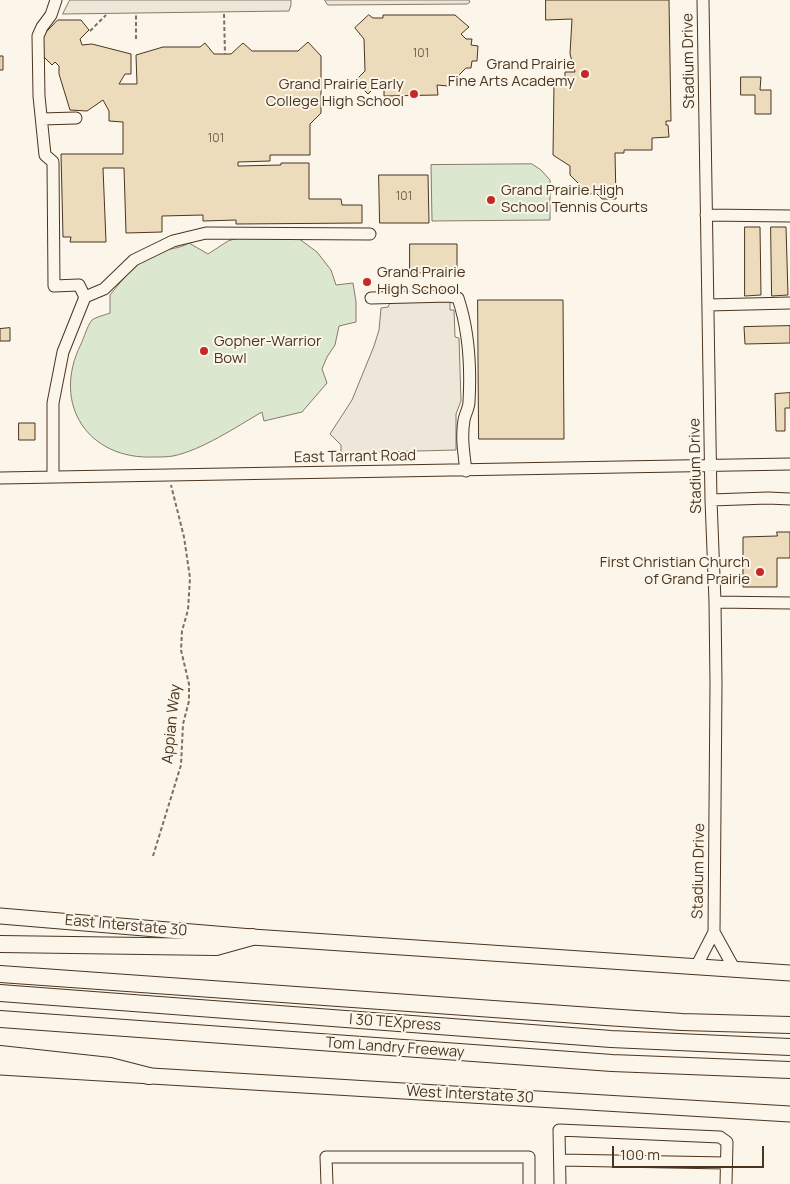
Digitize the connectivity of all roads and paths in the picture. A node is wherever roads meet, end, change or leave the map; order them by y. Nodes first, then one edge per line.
1 (56, 0) edge
2 (702, 0) edge
3 (224, 14) dead end
4 (106, 15) dead end
5 (136, 15) dead end
6 (90, 31) dead end
7 (136, 39) dead end
8 (225, 54) dead end
9 (76, 118) dead end
10 (42, 119) junction
11 (706, 215) junction
12 (790, 216) edge
13 (370, 234) dead end
14 (85, 297) junction
15 (371, 298) dead end
16 (790, 303) edge
17 (708, 304) junction
18 (790, 464) edge
19 (711, 467) junction
20 (466, 471) junction
21 (168, 475) junction
22 (53, 477) junction
23 (0, 478) edge
24 (790, 499) edge
25 (711, 500) junction
26 (715, 602) junction
27 (790, 603) edge
28 (153, 856) dead end
29 (0, 916) edge
30 (714, 932) junction
31 (252, 937) junction
32 (0, 944) edge
33 (696, 967) junction
34 (735, 970) junction
35 (790, 973) edge
36 (0, 974) edge
37 (0, 993) edge
38 (0, 1019) edge
39 (790, 1025) edge
40 (790, 1046) edge
41 (0, 1054) edge
42 (0, 1067) edge
43 (790, 1070) edge
44 (149, 1076) junction
45 (790, 1114) edge
46 (560, 1160) junction
47 (726, 1163) junction
48 (327, 1184) edge
49 (529, 1184) edge
50 (560, 1184) edge
51 (726, 1184) edge

1 - 10 street
2 - 11 street, Stadium Drive
3 - 8 path
4 - 6 path
5 - 7 path
9 - 10 street
10 - 14 street
11 - 12 street
11 - 17 street, Stadium Drive
13 - 14 street
14 - 22 street
15 - 20 street
16 - 17 street
17 - 19 street, Stadium Drive
18 - 19 street, East Tarrant Road
19 - 20 street, East Tarrant Road
19 - 25 street, Stadium Drive
20 - 21 street, East Tarrant Road
21 - 22 street, East Tarrant Road
21 - 28 path, Appian Way
22 - 23 street, East Tarrant Road
24 - 25 street
25 - 26 street, Stadium Drive
26 - 27 street
26 - 30 street, Stadium Drive
29 - 31 main road, East Interstate 30
30 - 33 street, Stadium Drive
30 - 34 street, Stadium Drive
31 - 32 highway
31 - 33 main road
33 - 34 main road
34 - 35 main road
36 - 39 highway
37 - 40 highway, I 30 TEXpress
38 - 43 highway, Tom Landry Freeway
41 - 44 highway
42 - 44 main road
44 - 45 main road, West Interstate 30
46 - 47 street
46 - 47 street
46 - 50 street
47 - 51 street
48 - 49 street

